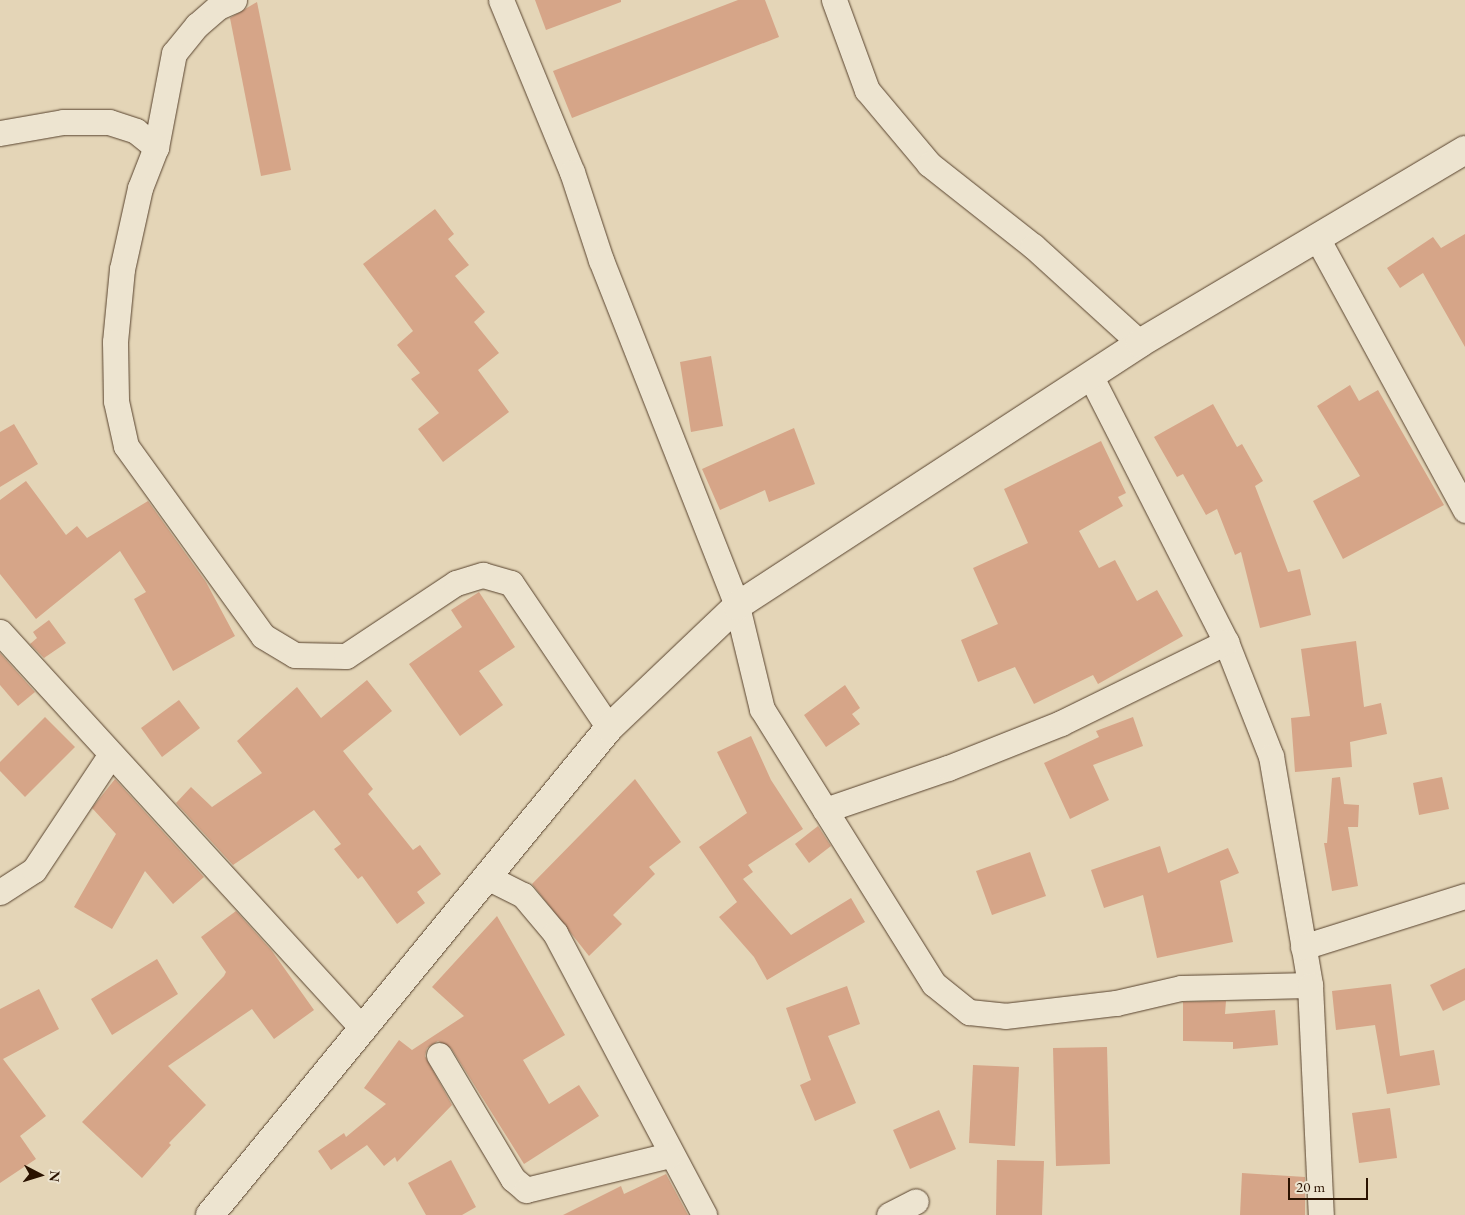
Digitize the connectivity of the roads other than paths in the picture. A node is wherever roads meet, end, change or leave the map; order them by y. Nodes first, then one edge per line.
1 (234, 0) edge
2 (501, 0) edge
3 (834, 0) edge
4 (0, 133) edge
5 (156, 146) junction
6 (1465, 150) edge
7 (1316, 238) junction
8 (1140, 343) junction
9 (1090, 375) junction
10 (1465, 510) edge
11 (737, 606) junction
12 (0, 632) edge
13 (1226, 642) junction
14 (608, 728) junction
15 (111, 754) junction
16 (825, 810) junction
17 (485, 876) junction
18 (0, 892) edge
19 (1465, 896) edge
20 (1303, 947) junction
21 (1310, 985) junction
22 (362, 1028) junction
23 (439, 1055) dead end
24 (670, 1155) junction
25 (916, 1200) dead end
26 (210, 1215) edge
27 (704, 1215) edge
28 (889, 1215) edge
29 (1320, 1215) edge

1 - 5 street
2 - 11 street
3 - 8 street
4 - 5 street
5 - 14 street
6 - 7 street
7 - 8 street
7 - 10 street
8 - 9 street
9 - 11 street
9 - 13 street
11 - 14 street
11 - 16 street
12 - 15 street
13 - 16 street
13 - 20 street
14 - 17 street
15 - 18 street
15 - 22 street
16 - 21 street
17 - 22 street
17 - 24 street
19 - 20 street
20 - 21 street
21 - 29 street
22 - 26 street
23 - 24 street
24 - 27 street
25 - 28 street

